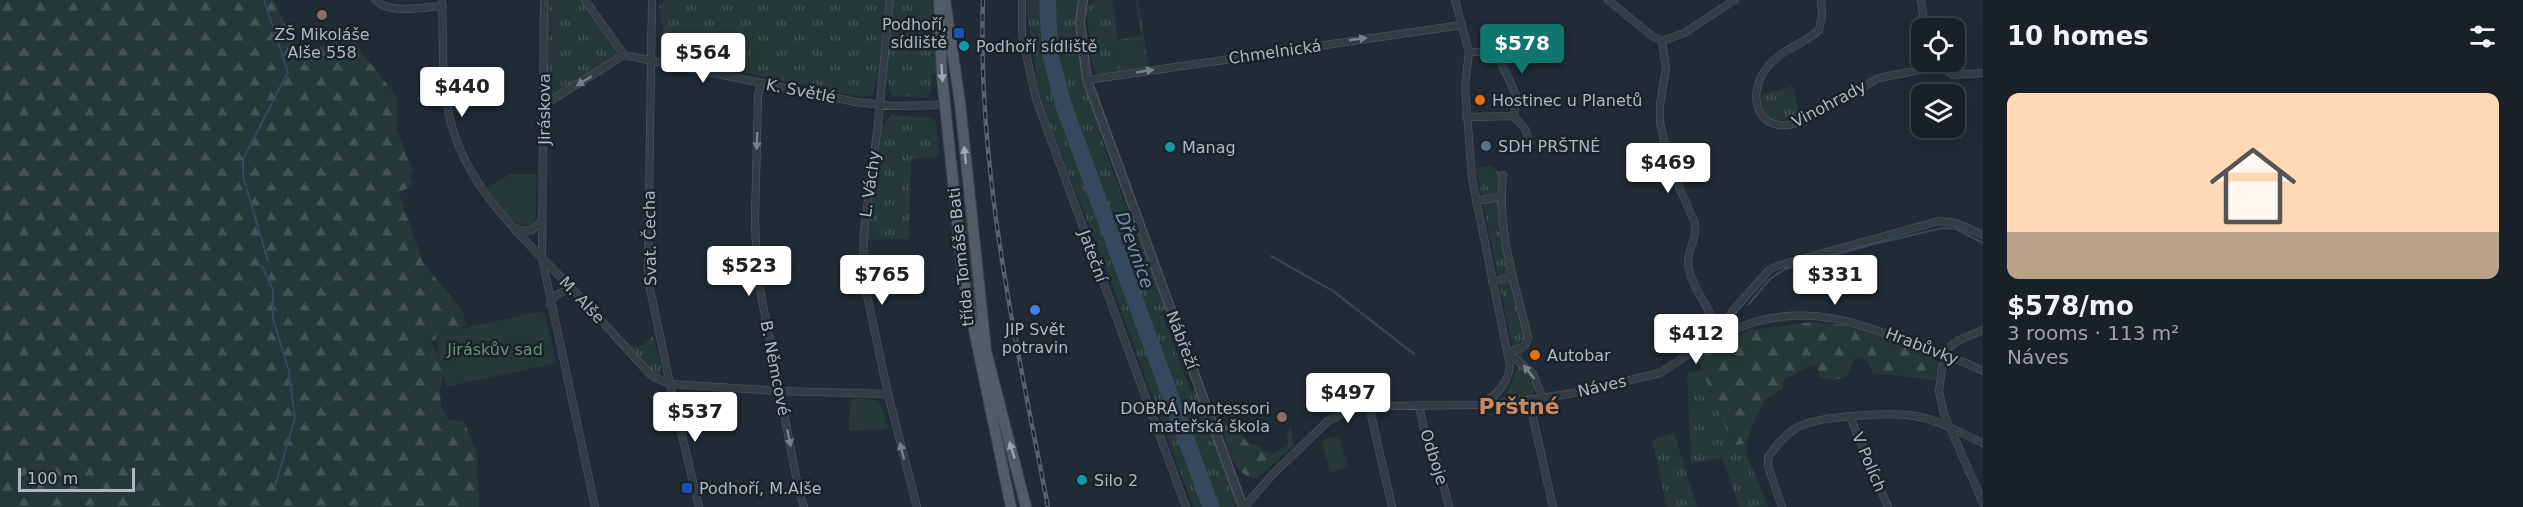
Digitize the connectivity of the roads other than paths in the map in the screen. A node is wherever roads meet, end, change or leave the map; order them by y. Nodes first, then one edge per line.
1 (375, 0) edge
2 (544, 0) edge
3 (585, 0) edge
4 (652, 0) edge
5 (890, 0) edge
6 (939, 0) edge
7 (945, 0) edge
8 (1022, 0) edge
9 (1083, 0) edge
10 (1455, 0) edge
11 (1608, 0) edge
12 (1735, 0) edge
13 (1821, 0) edge
14 (1921, 0) edge
15 (442, 3) edge
16 (1924, 18) edge
17 (1462, 25) junction
18 (1662, 41) junction
19 (1469, 52) junction
20 (624, 55) junction
21 (651, 60) junction
22 (1911, 72) edge
23 (1949, 72) edge
24 (1983, 73) edge
25 (1087, 80) junction
26 (761, 83) junction
27 (960, 104) junction
28 (544, 105) junction
29 (880, 105) junction
30 (945, 105) junction
31 (1514, 116) junction
32 (1466, 117) junction
33 (1530, 142) dead end
34 (1503, 175) dead end
35 (1500, 197) junction
36 (1476, 201) junction
37 (543, 217) junction
38 (513, 226) junction
39 (1983, 235) edge
40 (542, 258) junction
41 (1511, 277) junction
42 (1492, 282) junction
43 (574, 291) junction
44 (550, 304) junction
45 (1983, 330) edge
46 (1719, 334) junction
47 (1508, 352) junction
48 (1946, 354) junction
49 (1983, 371) edge
50 (670, 384) junction
51 (779, 391) junction
52 (888, 394) junction
53 (1543, 398) junction
54 (1529, 400) junction
55 (1478, 405) junction
56 (1369, 406) junction
57 (1419, 406) junction
58 (1850, 417) junction
59 (1951, 428) junction
60 (1983, 443) edge
61 (1983, 503) edge
62 (595, 507) edge
63 (699, 507) edge
64 (804, 507) edge
65 (917, 507) edge
66 (1011, 507) edge
67 (1026, 507) edge
68 (1185, 507) edge
69 (1244, 507) edge
70 (1392, 507) edge
71 (1449, 507) edge
72 (1553, 507) edge
73 (1782, 507) edge
74 (1888, 507) edge

1 - 15 street, M. Alše
2 - 28 street, Jiráskova
3 - 20 street
4 - 21 street, Svat. Čecha
5 - 29 street, L. Váchy
6 -> 30 main road, třída Tomáše Bati
7 - 27 main road, třída Tomáše Bati
8 - 68 street, Jateční
9 - 25 street, Nábřeží
10 - 17 street
11 - 18 street
12 - 18 street
13 - 22 street, Vinohrady
14 - 16 street
15 - 38 street, M. Alše
17 - 19 street
25 -> 17 street, Chmelnická
18 - 46 street
19 - 31 street
19 - 32 street
20 - 21 street, K. Světlé
20 -> 28 street
21 - 26 street, K. Světlé
21 - 50 street, Svat. Čecha
23 - 24 street, Vinohrady
25 - 69 street, Nábřeží
26 - 29 street, K. Světlé
26 -> 51 street, B. Němcové
27 - 30 main road
67 -> 27 main road, třída Tomáše Bati
28 - 37 street, Jiráskova
29 - 30 street, K. Světlé
29 - 52 street, L. Váchy
30 - 66 main road, třída Tomáše Bati
31 - 32 street
31 - 33 street
32 - 36 street
34 - 35 street
35 - 36 street
35 - 41 street
36 - 42 street
37 - 38 street
37 - 40 street, Jiráskova
38 - 40 street, M. Alše
39 - 46 street
40 - 43 street, M. Alše
40 - 44 street, Jiráskova
41 - 42 street
41 - 47 street
42 - 47 street
43 - 44 street
43 - 50 street, M. Alše
44 - 62 street, Jiráskova
45 - 48 street
46 - 48 street, Hrabůvky
46 - 53 street, Náves
53 -> 47 street
47 - 55 street
48 - 49 street, Hrabůvky
48 - 59 street
50 - 51 street, M. Alše
50 - 63 street, Svat. Čecha
51 - 52 street, M. Alše
51 -> 64 street, B. Němcové
65 -> 52 street, L. Váchy
53 - 54 street, Náves
54 - 55 street, Náves
54 - 72 street
55 - 57 street, Náves
56 - 57 street, Náves
56 - 69 street, Náves
56 - 70 street
57 - 71 street, Odboje
58 - 59 street
58 - 73 street
58 - 74 street, V Polích
59 - 60 street
59 - 61 street

